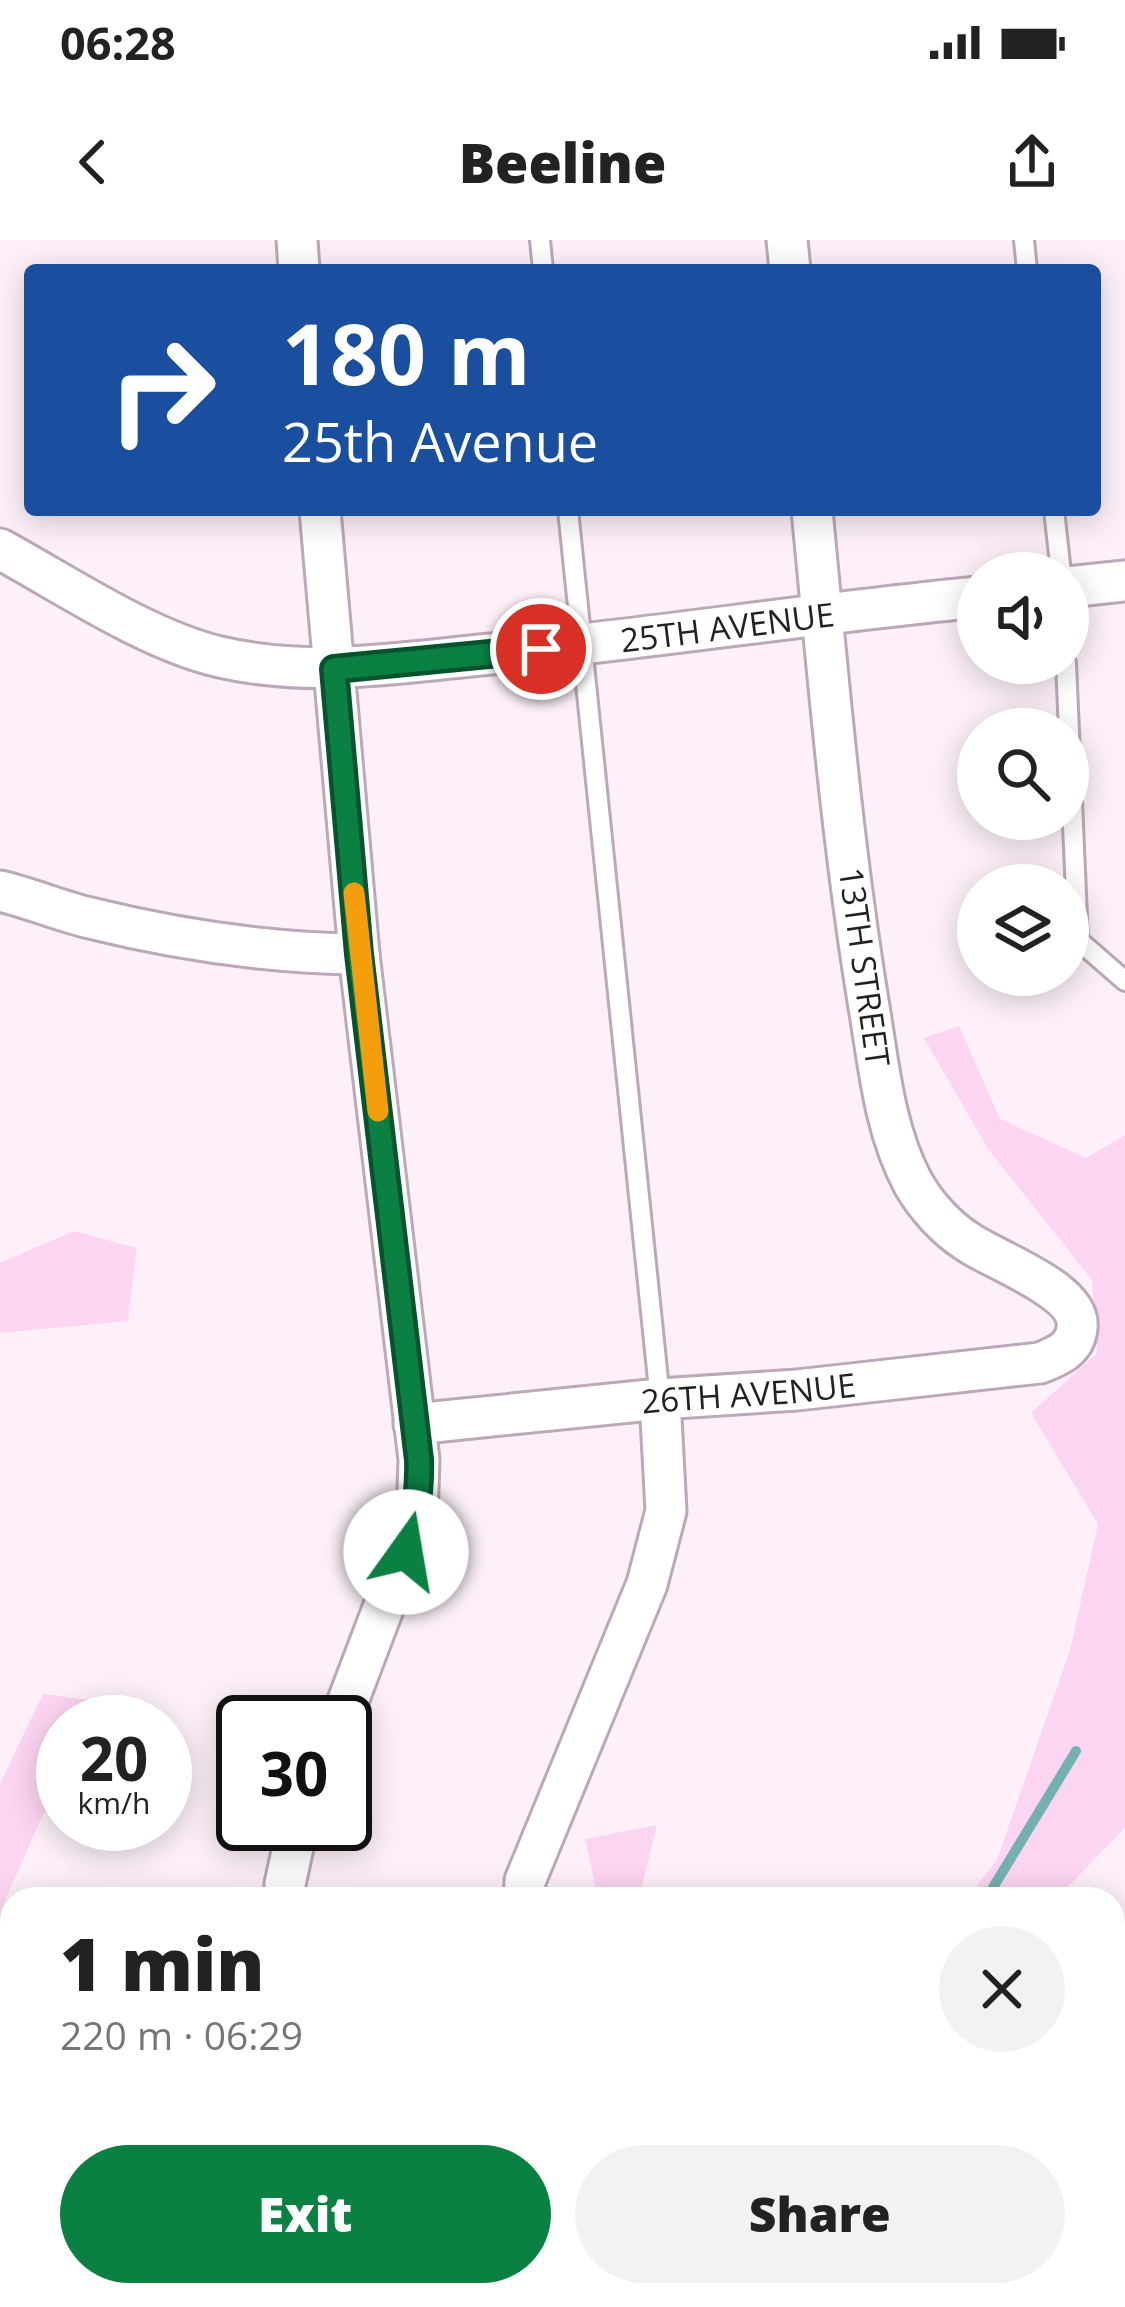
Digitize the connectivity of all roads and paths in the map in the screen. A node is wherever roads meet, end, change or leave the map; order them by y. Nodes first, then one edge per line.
1 (321, 516) edge
2 (569, 516) edge
3 (813, 516) edge
4 (1055, 516) edge
5 (0, 549) edge
6 (1058, 552) edge
7 (1125, 581) edge
8 (1089, 585) edge
9 (957, 599) edge
10 (822, 612) junction
11 (582, 645) junction
12 (334, 669) junction
13 (1067, 684) edge
14 (0, 892) edge
15 (359, 954) junction
16 (1125, 981) edge
17 (1075, 1338) joint
18 (660, 1399) junction
19 (414, 1424) junction
20 (350, 1695) edge
21 (291, 1851) edge
22 (287, 1887) edge
23 (525, 1887) edge

1 - 12 street
2 - 11 lane
3 - 10 street, 13TH STREET
4 - 6 lane
5 - 12 street, 25TH AVENUE
7 - 8 street
9 - 10 street, 25TH AVENUE
10 - 11 street, 25TH AVENUE
10 - 17 street, 13TH STREET
11 - 12 street, 25TH AVENUE
11 - 18 lane
12 - 15 street
13 - 16 lane
14 - 15 street
15 - 19 street
17 - 18 street, 26TH AVENUE
18 - 19 street, 26TH AVENUE
18 - 23 street
19 - 20 street
21 - 22 street

